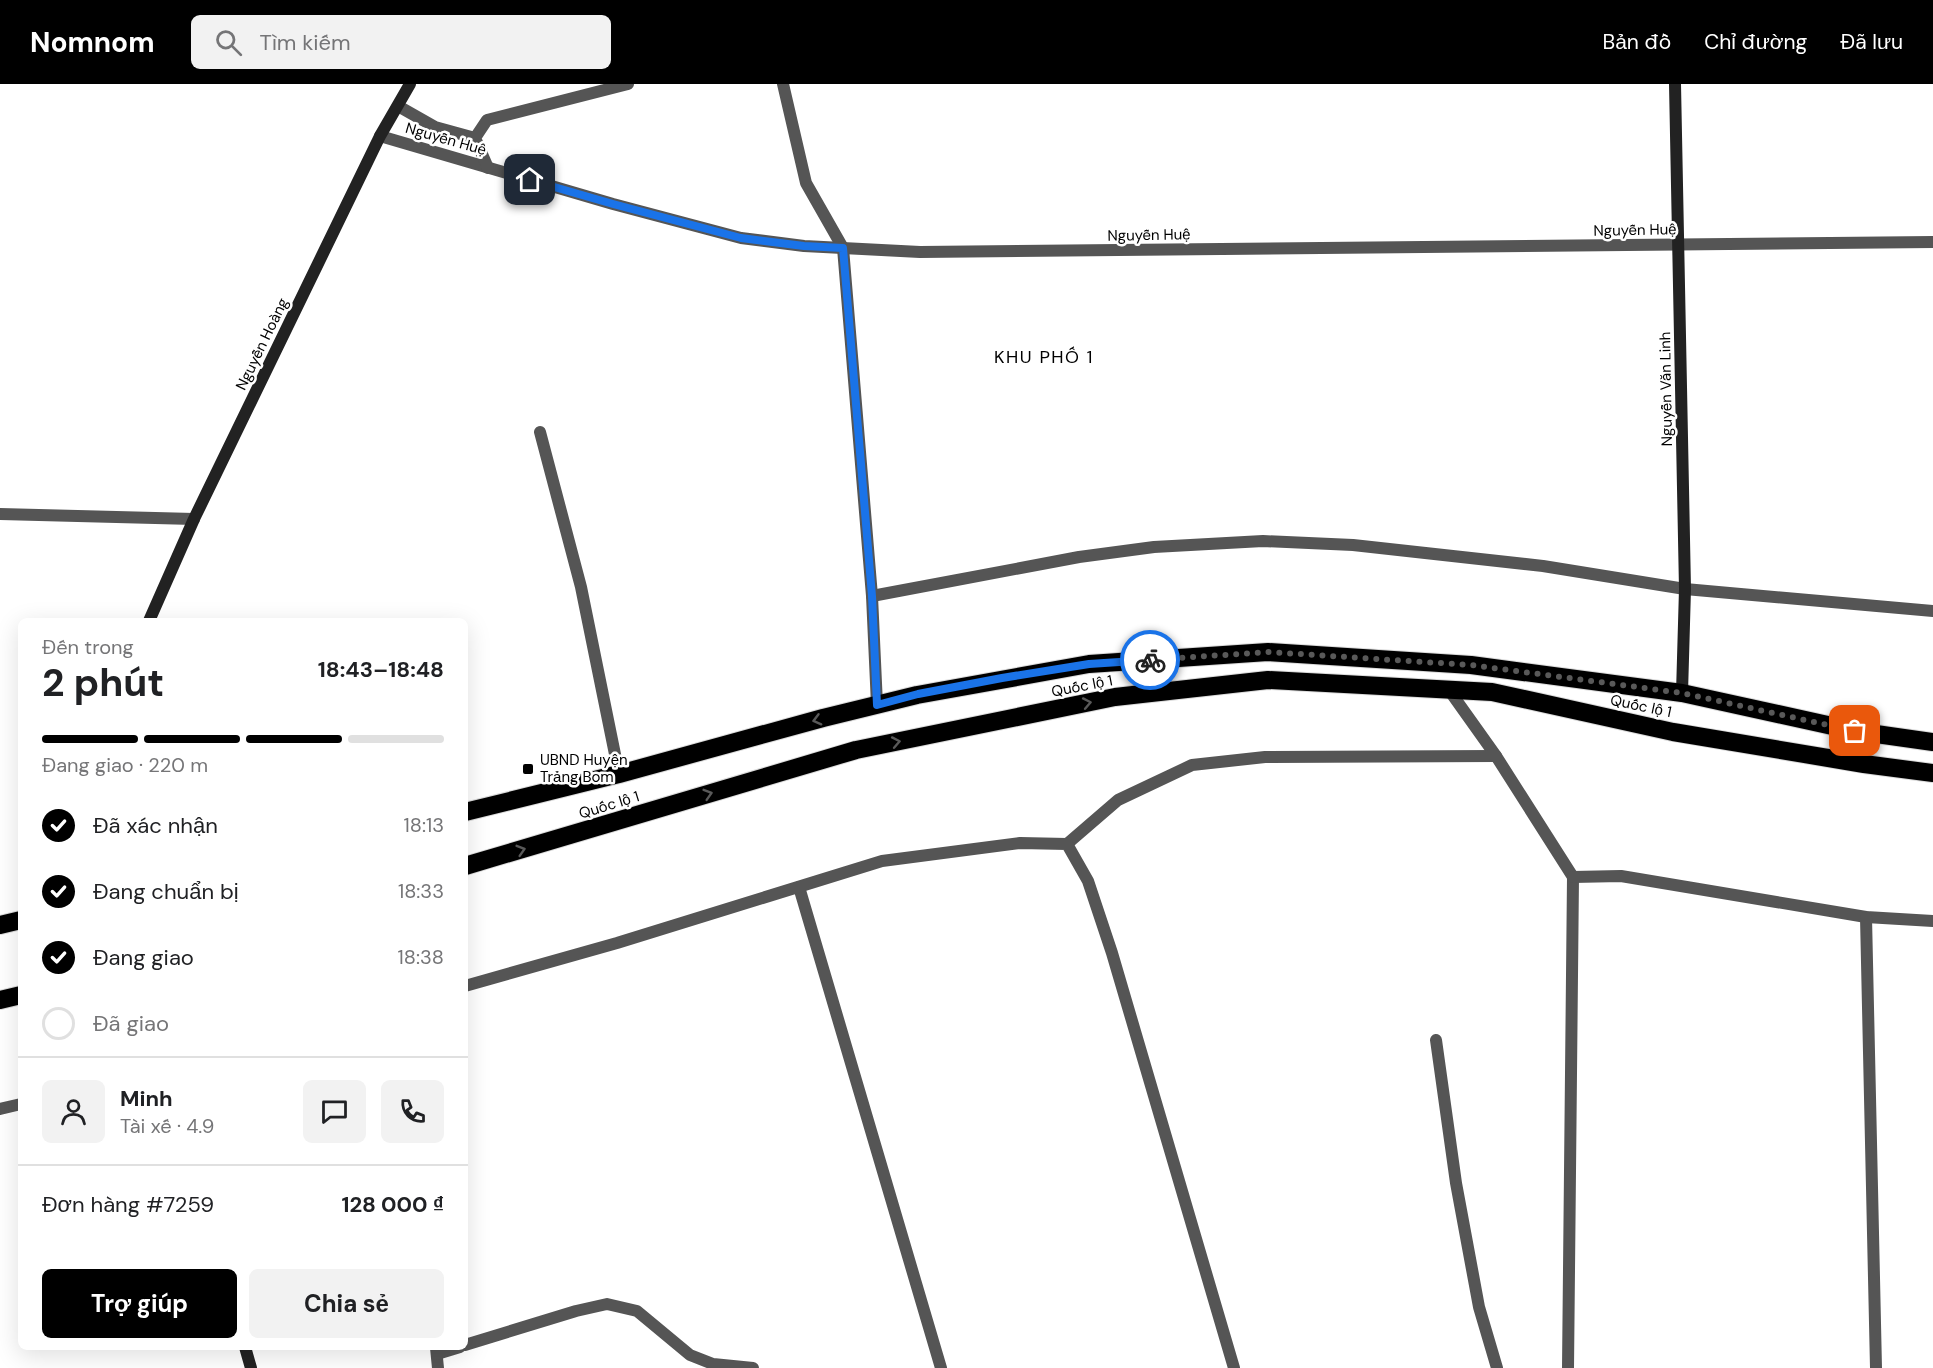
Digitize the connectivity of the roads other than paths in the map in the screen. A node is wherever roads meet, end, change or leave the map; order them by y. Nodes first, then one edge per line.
1 (410, 84) edge
2 (628, 84) edge
3 (783, 84) edge
4 (1675, 84) edge
5 (398, 106) junction
6 (380, 136) junction
7 (475, 138) junction
8 (488, 168) junction
9 (1933, 242) edge
10 (1678, 244) junction
11 (843, 248) junction
12 (540, 432) dead end
13 (0, 514) edge
14 (194, 519) junction
15 (1685, 589) junction
16 (872, 596) junction
17 (1933, 611) edge
18 (150, 618) edge
19 (1449, 690) junction
20 (1682, 693) junction
21 (877, 705) junction
22 (1933, 742) edge
23 (1496, 756) junction
24 (1933, 773) edge
25 (619, 774) junction
26 (468, 811) edge
27 (1067, 844) junction
28 (468, 866) edge
29 (1573, 877) junction
30 (800, 887) junction
31 (1866, 917) junction
32 (18, 921) edge
33 (1933, 921) edge
34 (0, 925) edge
35 (468, 985) edge
36 (18, 996) edge
37 (0, 999) edge
38 (1436, 1040) dead end
39 (18, 1105) edge
40 (0, 1109) edge
41 (468, 1344) edge
42 (246, 1350) edge
43 (436, 1351) edge
44 (251, 1368) edge
45 (438, 1368) edge
46 (753, 1368) edge
47 (940, 1368) edge
48 (1234, 1368) edge
49 (1497, 1368) edge
50 (1568, 1368) edge
51 (1876, 1368) edge

1 - 5 street, Nguyễn Hoàng
2 - 7 street
3 - 11 street
4 - 10 street, Nguyễn Văn Linh
5 - 6 street, Nguyễn Hoàng
5 - 7 street
6 - 8 street, Nguyễn Huệ
6 - 14 street, Nguyễn Hoàng
7 - 8 street
8 - 11 street, Nguyễn Huệ
9 - 10 street, Nguyễn Huệ
10 - 11 street, Nguyễn Huệ
10 - 15 street, Nguyễn Văn Linh
11 - 16 street
12 - 25 street
13 - 14 street
14 - 18 street, Nguyễn Hoàng
15 - 16 street
15 - 17 street
15 - 20 street, Nguyễn Văn Linh
16 - 21 street
19 - 23 street
19 - 24 highway, Quốc lộ 1
28 -> 19 highway, Quốc lộ 1
20 - 21 highway, Quốc lộ 1
20 - 22 highway, Quốc lộ 1
21 -> 25 highway, Quốc lộ 1
23 - 27 street
23 - 29 street
25 - 26 highway, Quốc lộ 1
27 - 30 street
27 - 48 street
29 - 31 street
29 - 50 street
30 - 35 street
30 - 47 street
31 - 33 street
31 - 51 street
32 - 34 highway
36 - 37 highway
38 - 49 street
39 - 40 street
41 - 46 street
42 - 44 street
43 - 45 street

